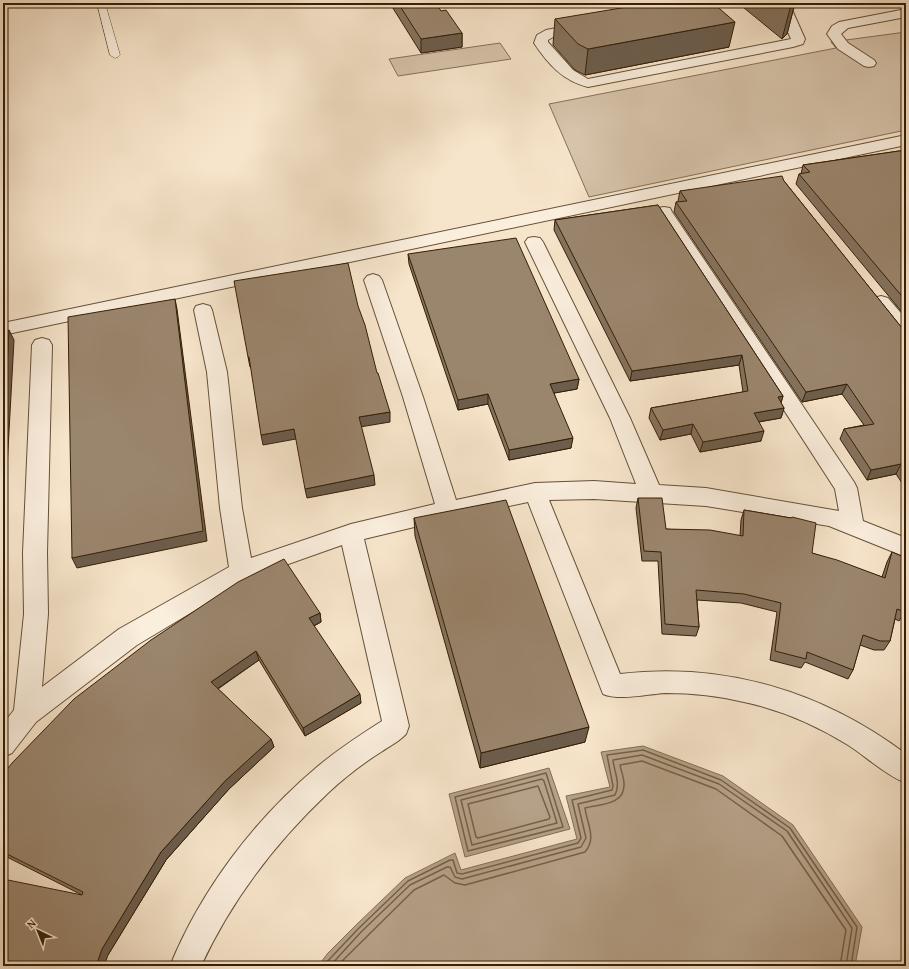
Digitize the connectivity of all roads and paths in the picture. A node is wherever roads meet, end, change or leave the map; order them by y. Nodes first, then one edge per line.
1 (101, 3) edge
2 (782, 3) edge
3 (906, 14) edge
4 (598, 24) edge
5 (115, 55) dead end
6 (869, 63) dead end
7 (906, 140) edge
8 (664, 212) edge
9 (534, 242) dead end
10 (373, 280) dead end
11 (872, 290) edge
12 (203, 310) dead end
13 (3, 329) edge
14 (906, 332) edge
15 (42, 345) dead end
16 (535, 492) junction
17 (651, 493) junction
18 (448, 510) junction
19 (853, 527) junction
20 (351, 533) junction
21 (906, 548) edge
22 (241, 571) junction
23 (27, 714) junction
24 (3, 744) edge
25 (906, 770) edge
26 (185, 966) edge

1 - 5 lane
2 - 4 street
3 - 6 street
7 - 13 street
8 - 19 street
9 - 17 street
10 - 18 street
11 - 14 street
12 - 22 street
15 - 23 street
16 - 17 street
16 - 18 street
16 - 25 street
17 - 19 street
18 - 20 street
19 - 21 street
20 - 22 street
20 - 26 street
22 - 23 street
23 - 24 street

